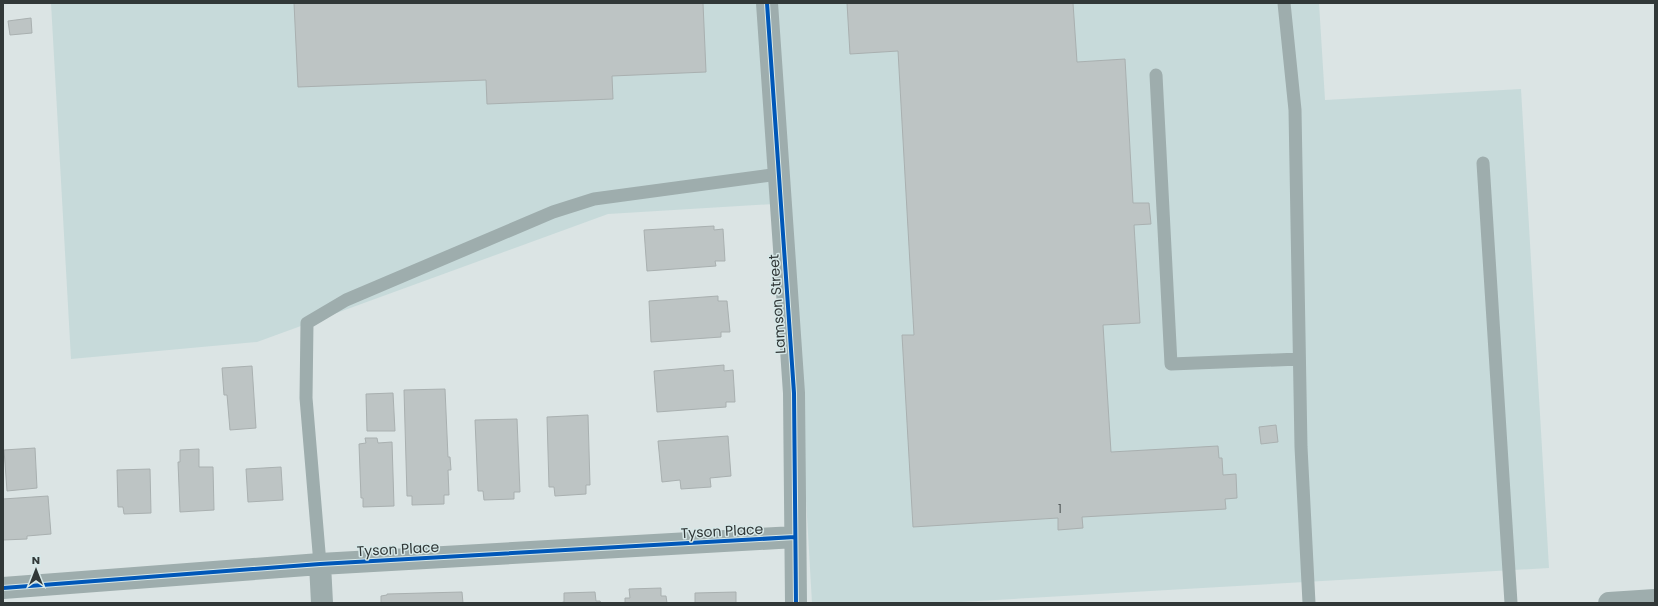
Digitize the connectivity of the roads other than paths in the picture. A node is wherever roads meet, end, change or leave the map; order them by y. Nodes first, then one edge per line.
1 (767, 3) edge
2 (1284, 3) edge
3 (1156, 74) dead end
4 (1483, 164) dead end
5 (779, 174) junction
6 (1299, 360) junction
7 (795, 537) junction
8 (320, 564) junction
9 (3, 588) edge
10 (1654, 601) edge
11 (322, 603) edge
12 (796, 603) edge
13 (1309, 603) edge
14 (1511, 603) edge
15 (1609, 603) edge

1 - 5 street, Lamson Street
2 - 6 lane
3 - 6 lane
4 - 14 lane
5 - 7 street, Lamson Street
5 - 8 lane
6 - 13 lane
7 - 8 street, Tyson Place
7 - 12 street, Lamson Street
8 - 9 street, Tyson Place
8 - 11 street
10 - 15 street

